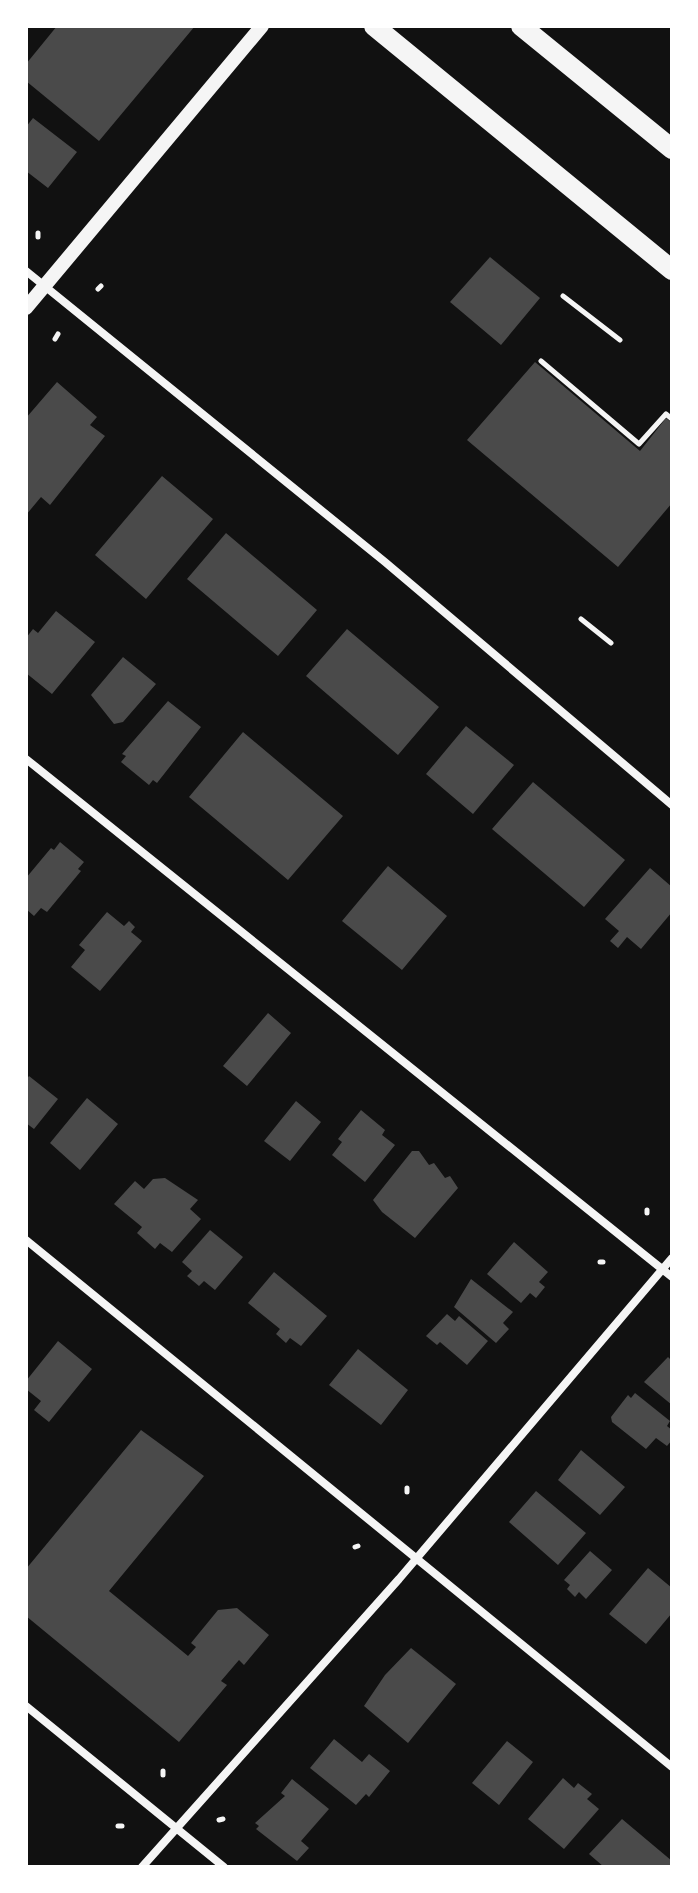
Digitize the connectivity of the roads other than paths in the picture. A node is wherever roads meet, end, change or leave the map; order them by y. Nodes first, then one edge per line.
1 (262, 26) edge
2 (374, 26) edge
3 (521, 26) edge
4 (672, 149) edge
5 (672, 270) edge
6 (26, 271) edge
7 (45, 286) junction
8 (26, 308) edge
9 (26, 759) edge
10 (672, 805) edge
11 (26, 1240) edge
12 (672, 1258) edge
13 (662, 1269) junction
14 (672, 1277) edge
15 (417, 1558) junction
16 (26, 1706) edge
17 (672, 1767) edge
18 (176, 1828) junction
19 (142, 1867) edge
20 (224, 1867) edge

1 - 7 street
2 - 5 main road
3 - 4 main road
6 - 7 street
7 - 8 street
7 - 10 street
9 - 13 street
11 - 15 street
12 - 13 street
13 - 14 street
13 - 15 street
15 - 17 street
15 - 18 street
16 - 18 street
18 - 19 street
18 - 20 street

